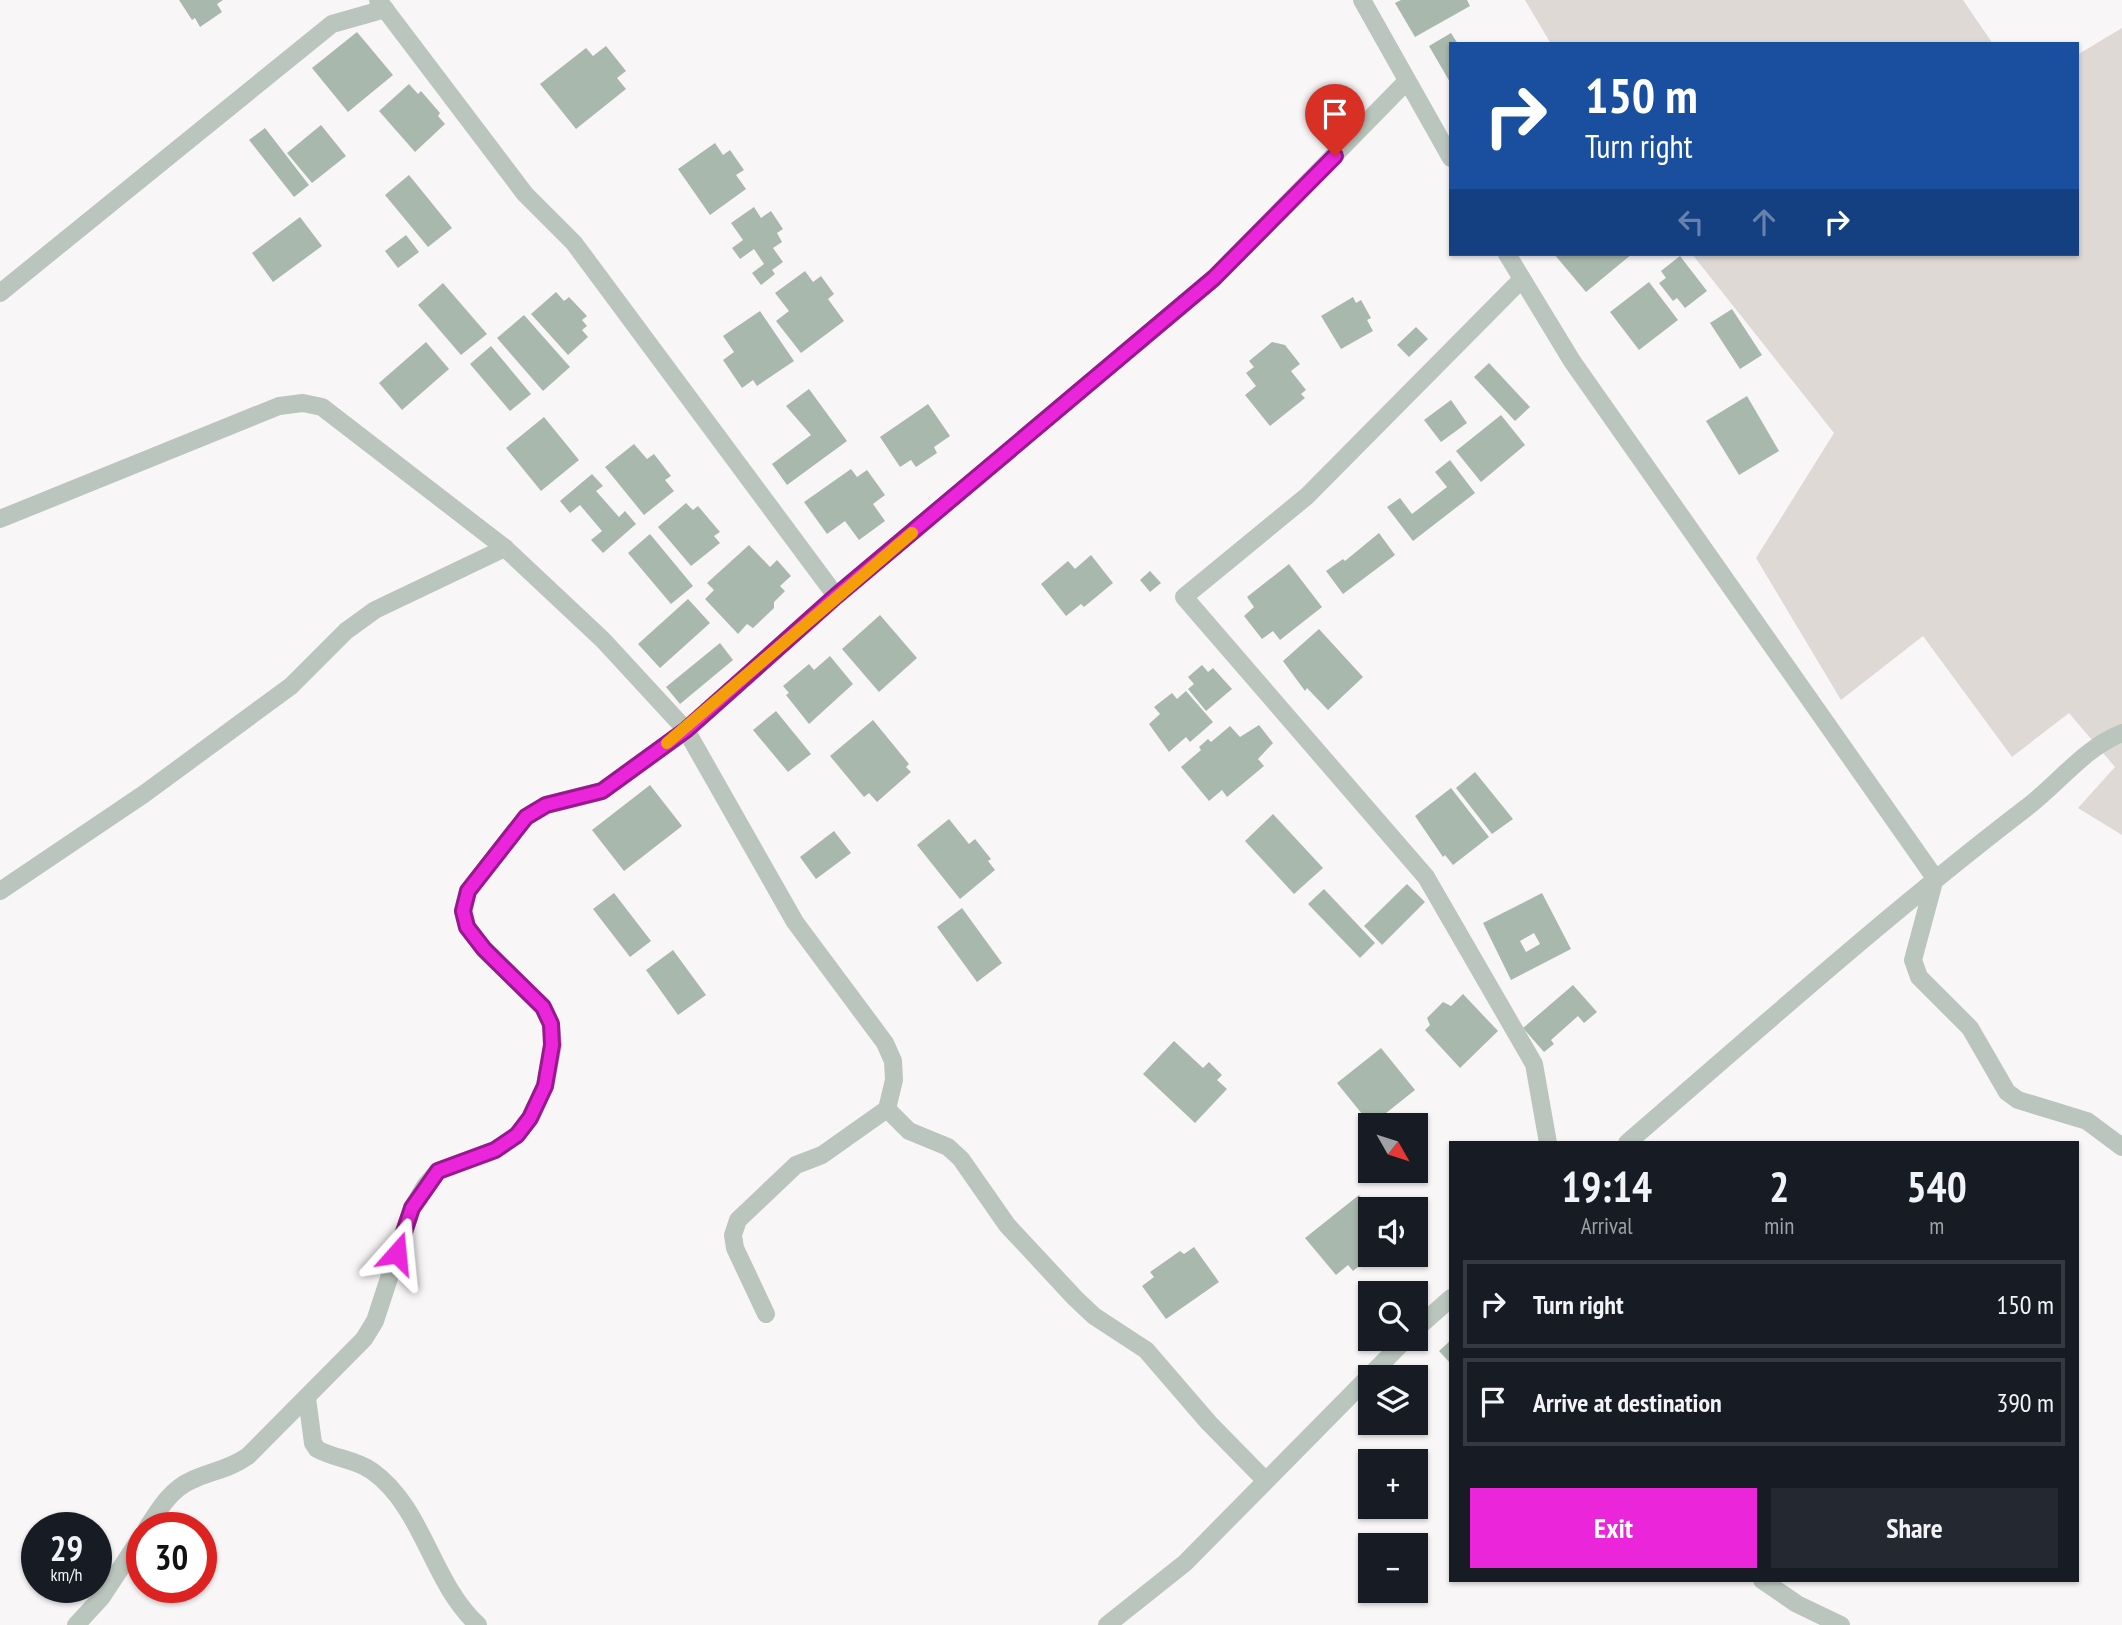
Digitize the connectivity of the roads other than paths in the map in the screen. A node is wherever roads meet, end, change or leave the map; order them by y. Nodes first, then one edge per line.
1 (1362, 0) edge
2 (382, 5) edge
3 (1406, 82) junction
4 (1449, 155) edge
5 (1508, 256) edge
6 (1521, 279) junction
7 (0, 293) edge
8 (0, 519) edge
9 (505, 548) junction
10 (836, 596) junction
11 (686, 730) junction
12 (2122, 733) edge
13 (1935, 878) junction
14 (0, 891) edge
15 (887, 1109) junction
16 (1548, 1141) edge
17 (1629, 1141) edge
18 (2122, 1147) edge
19 (1449, 1300) edge
20 (766, 1314) dead end
21 (1428, 1318) edge
22 (1394, 1351) edge
23 (307, 1398) junction
24 (1265, 1480) junction
25 (157, 1512) edge
26 (126, 1560) edge
27 (1765, 1582) edge
28 (76, 1625) edge
29 (478, 1625) edge
30 (1107, 1625) edge
31 (1842, 1625) edge

1 - 3 street
2 - 7 street
2 - 10 street
3 - 4 street
3 - 10 street
5 - 6 street
6 - 13 street
6 - 16 street
8 - 9 street
9 - 11 street
9 - 14 street
10 - 11 street
11 - 15 street
11 - 23 street
12 - 13 street
13 - 17 street
13 - 18 street
15 - 20 street
15 - 24 street
19 - 21 street
22 - 24 street
23 - 25 street
23 - 29 street
24 - 30 street
26 - 28 street
27 - 31 street

